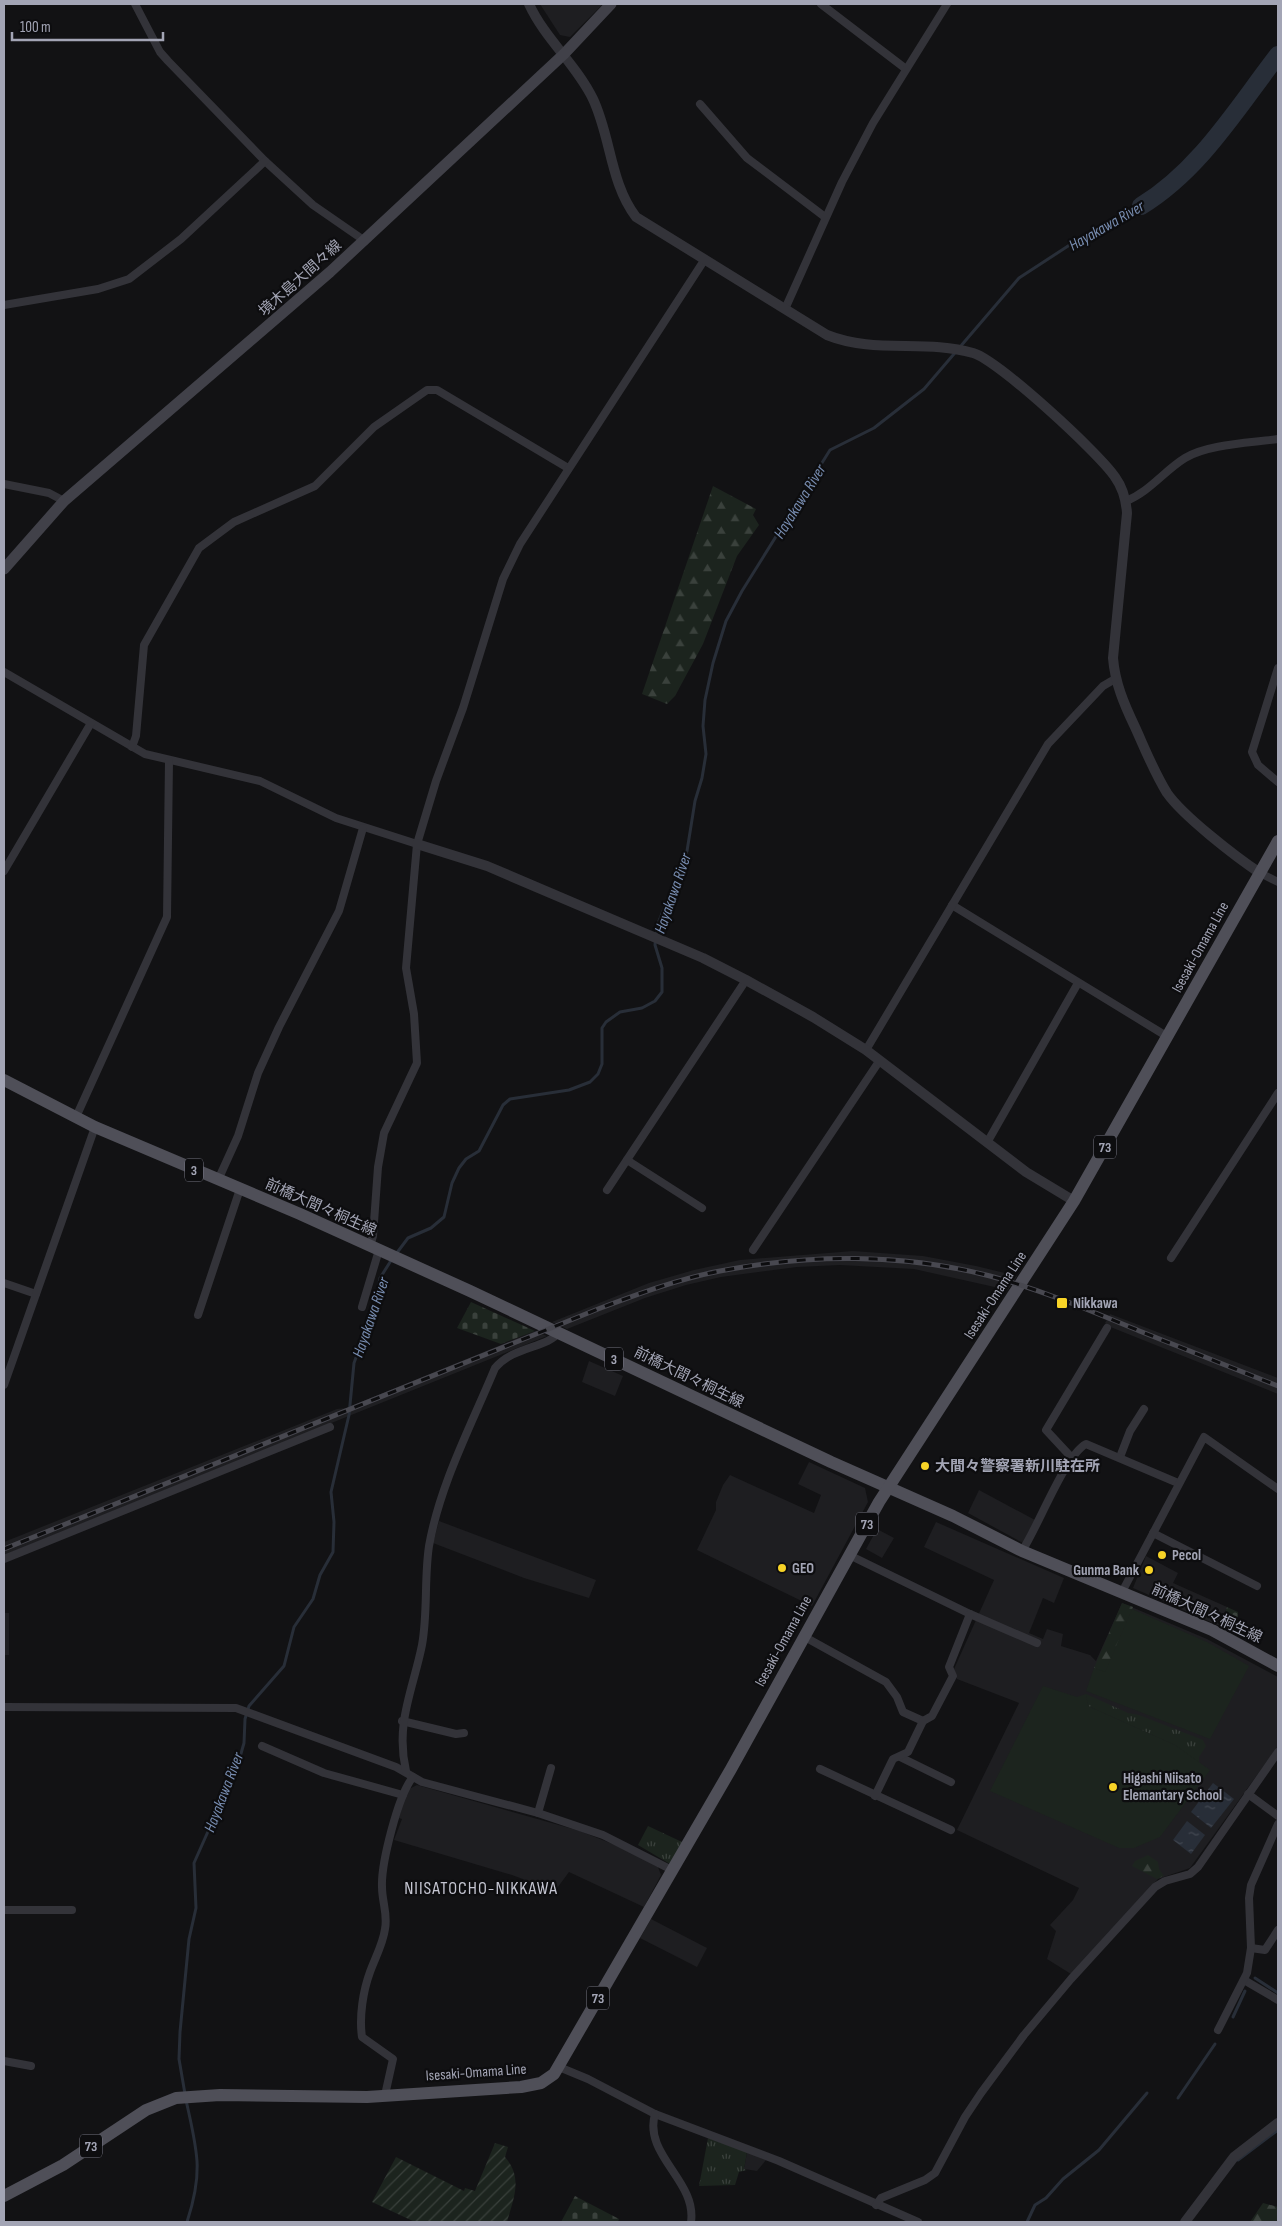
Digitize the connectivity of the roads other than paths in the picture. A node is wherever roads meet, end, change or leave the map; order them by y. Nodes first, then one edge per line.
1 (136, 4) edge
2 (529, 4) edge
3 (611, 4) edge
4 (821, 4) edge
5 (947, 4) edge
6 (564, 54) junction
7 (906, 69) junction
8 (700, 104) dead end
9 (265, 161) junction
10 (825, 217) junction
11 (365, 241) junction
12 (705, 259) junction
13 (4, 305) edge
14 (785, 308) junction
15 (1278, 439) edge
16 (568, 468) junction
17 (4, 484) edge
18 (64, 501) junction
19 (1126, 501) junction
20 (4, 569) edge
21 (1278, 668) edge
22 (4, 672) edge
23 (1115, 679) junction
24 (90, 723) junction
25 (132, 747) junction
26 (169, 761) junction
27 (1278, 782) edge
28 (363, 828) junction
29 (1278, 841) edge
30 (417, 844) junction
31 (4, 871) edge
32 (1260, 873) junction
33 (1278, 882) edge
34 (952, 905) junction
35 (746, 980) junction
36 (1078, 983) junction
37 (1168, 1037) junction
38 (866, 1050) junction
39 (880, 1060) junction
40 (4, 1080) edge
41 (1278, 1093) edge
42 (76, 1117) junction
43 (96, 1127) junction
44 (988, 1141) junction
45 (627, 1160) junction
46 (218, 1180) junction
47 (240, 1189) junction
48 (607, 1190) dead end
49 (1074, 1201) junction
50 (702, 1208) dead end
51 (753, 1250) dead end
52 (383, 1252) junction
53 (1171, 1258) dead end
54 (4, 1283) edge
55 (36, 1294) junction
56 (362, 1307) dead end
57 (198, 1315) dead end
58 (1107, 1328) dead end
59 (559, 1332) junction
60 (4, 1385) edge
61 (1144, 1409) dead end
62 (330, 1428) dead end
63 (1120, 1457) junction
64 (1072, 1458) junction
65 (1178, 1483) junction
66 (888, 1487) junction
67 (1278, 1489) edge
68 (1153, 1533) junction
69 (1022, 1551) junction
70 (850, 1555) junction
71 (4, 1559) edge
72 (1257, 1586) dead end
73 (1122, 1592) junction
74 (970, 1614) junction
75 (804, 1636) junction
76 (1037, 1643) dead end
77 (1278, 1666) edge
78 (4, 1707) edge
79 (402, 1721) junction
80 (923, 1721) junction
81 (464, 1733) dead end
82 (262, 1746) dead end
83 (1278, 1752) edge
84 (900, 1757) junction
85 (551, 1768) dead end
86 (820, 1769) dead end
87 (406, 1771) junction
88 (413, 1777) junction
89 (951, 1782) dead end
90 (1248, 1794) junction
91 (403, 1795) junction
92 (875, 1796) junction
93 (538, 1813) junction
94 (1278, 1816) edge
95 (1278, 1824) edge
96 (950, 1830) dead end
97 (672, 1870) junction
98 (4, 1910) edge
99 (72, 1910) dead end
100 (1278, 1930) edge
101 (1252, 1948) junction
102 (1244, 1980) junction
103 (1278, 2000) edge
104 (1218, 2030) dead end
105 (4, 2061) edge
106 (31, 2066) dead end
107 (559, 2067) junction
108 (385, 2095) junction
109 (655, 2114) junction
110 (1278, 2123) edge
111 (4, 2196) edge
112 (876, 2205) junction
113 (691, 2222) edge
114 (918, 2222) edge
115 (1185, 2222) edge

1 - 9 street
2 - 6 street
3 - 6 main road, 境木島大間々線
4 - 7 street
5 - 7 street
6 - 11 main road, 境木島大間々線
6 - 12 street
7 - 10 street
8 - 10 street
9 - 11 street
9 - 13 street
10 - 14 street
11 - 18 main road, 境木島大間々線
12 - 14 street
12 - 16 street
14 - 19 street
15 - 19 street
16 - 25 street
16 - 30 street
17 - 18 street
18 - 20 main road, 境木島大間々線
19 - 23 street
21 - 27 street
22 - 24 street
23 - 32 street
23 - 34 street
24 - 25 street
24 - 31 street
25 - 26 street
26 - 28 street
26 - 42 street
28 - 30 street
28 - 46 street
29 - 32 main road, Isesaki-Omama Line / 73
30 - 35 street
30 - 52 street
32 - 33 street
32 - 37 main road, Isesaki-Omama Line / 73
34 - 36 street
34 - 38 street
35 - 38 street
35 - 45 street
36 - 37 street
36 - 44 street
37 - 49 main road, Isesaki-Omama Line / 73
38 - 39 street
39 - 44 street
39 - 51 street
40 - 42 main road, 前橋大間々桐生線 / 3
41 - 53 street
42 - 43 main road, 前橋大間々桐生線 / 3
43 - 46 main road, 前橋大間々桐生線 / 3
43 - 55 street
44 - 49 street
45 - 48 street
45 - 50 street
46 - 47 main road, 前橋大間々桐生線 / 3
47 - 52 main road, 前橋大間々桐生線 / 3
47 - 57 street
49 - 66 main road, Isesaki-Omama Line / 73
52 - 56 street
52 - 59 main road, 前橋大間々桐生線 / 3
54 - 55 street
55 - 60 street
58 - 64 street
59 - 66 main road, 前橋大間々桐生線 / 3
59 - 79 street
61 - 63 street
62 - 71 street
63 - 64 street
63 - 65 street
64 - 69 street
65 - 67 street
65 - 68 street
66 - 69 main road, 前橋大間々桐生線 / 3
66 - 70 main road, Isesaki-Omama Line / 73
68 - 72 street
68 - 73 street
69 - 73 main road, 前橋大間々桐生線 / 3
70 - 74 street
70 - 75 main road, Isesaki-Omama Line / 73
73 - 77 main road, 前橋大間々桐生線 / 3
74 - 76 street
74 - 80 street
75 - 80 street
75 - 97 main road, Isesaki-Omama Line / 73
78 - 87 street
79 - 81 street
79 - 87 street
80 - 84 street
82 - 91 street
83 - 90 street
84 - 89 street
84 - 92 street
85 - 93 street
86 - 92 street
87 - 88 street
88 - 91 street
88 - 93 street
90 - 94 street
90 - 112 street
91 - 108 street
92 - 96 street
93 - 97 street
95 - 101 street
97 - 107 main road, Isesaki-Omama Line / 73
98 - 99 street
100 - 101 street
101 - 102 street
102 - 103 street
102 - 104 street
105 - 106 street
107 - 108 main road, Isesaki-Omama Line / 73
107 - 109 street
108 - 111 main road, Isesaki-Omama Line / 73
109 - 112 street
109 - 113 street
110 - 115 street
112 - 114 street

